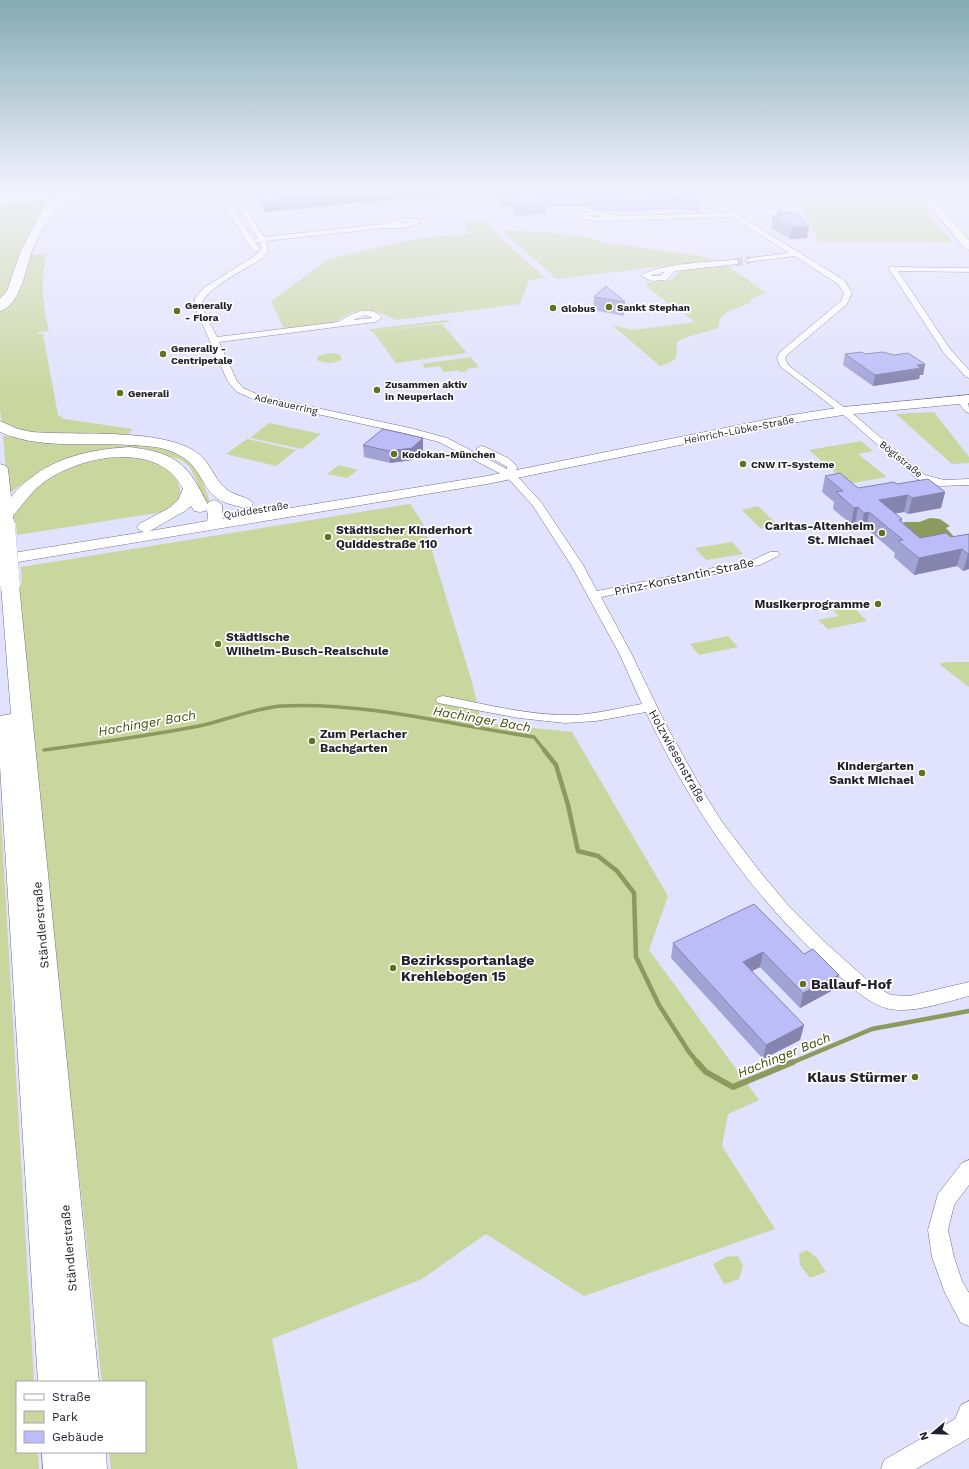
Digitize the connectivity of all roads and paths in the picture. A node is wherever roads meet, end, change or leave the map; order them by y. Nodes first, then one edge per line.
1 (25, 257) edge
2 (257, 257) edge
3 (776, 257) edge
4 (800, 257) edge
5 (254, 259) joint
6 (750, 260) tunnel mouth
7 (735, 262) tunnel mouth
8 (672, 269) dead end
9 (969, 270) edge
10 (0, 308) edge
11 (341, 324) dead end
12 (214, 340) junction
13 (969, 375) edge
14 (967, 400) edge
15 (838, 408) junction
16 (0, 426) edge
17 (451, 443) junction
18 (0, 469) edge
19 (507, 470) junction
20 (206, 476) junction
21 (969, 482) edge
22 (192, 490) junction
23 (246, 503) joint
24 (279, 506) junction
25 (176, 510) joint
26 (210, 514) junction
27 (5, 520) junction
28 (144, 527) junction
29 (0, 550) edge
30 (774, 554) dead end
31 (0, 560) edge
32 (594, 595) junction
33 (0, 617) edge
34 (443, 700) dead end
35 (650, 707) junction
36 (969, 989) edge
37 (969, 1168) edge
38 (969, 1315) edge
39 (56, 1381) edge
40 (81, 1381) edge
41 (967, 1422) edge
42 (61, 1453) edge
43 (87, 1453) edge
44 (62, 1469) edge
45 (88, 1469) edge
46 (893, 1469) edge

1 - 10 highway
2 - 5 street, Adenauerring
3 - 6 street
4 - 15 street, Böglstraße
5 - 12 street, Adenauerring
7 - 8 street
9 - 13 street
11 - 12 street
12 - 17 street, Adenauerring
14 - 15 main road, Heinrich-Lübke-Straße
15 - 19 main road, Heinrich-Lübke-Straße
15 - 21 street, Böglstraße
16 - 20 highway
17 - 19 street, Adenauerring
17 - 19 street, Adenauerring
18 - 27 highway, Ständlerstraße
19 - 24 main road, Quiddestraße
19 - 26 main road, Quiddestraße
19 - 32 street, Holzwiesenstraße
20 - 23 highway
20 - 26 highway
22 - 25 highway
22 - 26 highway
22 - 27 highway
23 - 24 main road
24 - 26 main road, Quiddestraße
25 - 28 main road
26 - 28 main road, Quiddestraße
26 - 31 main road, Quiddestraße
27 - 40 highway, Ständlerstraße, bridge
28 - 29 main road, Quiddestraße
30 - 32 street, Prinz-Konstantin-Straße
32 - 35 street, Holzwiesenstraße
33 - 39 highway, Ständlerstraße
34 - 35 street
35 - 36 street, Holzwiesenstraße
37 - 38 street
41 - 46 street
42 - 44 highway
43 - 45 highway

